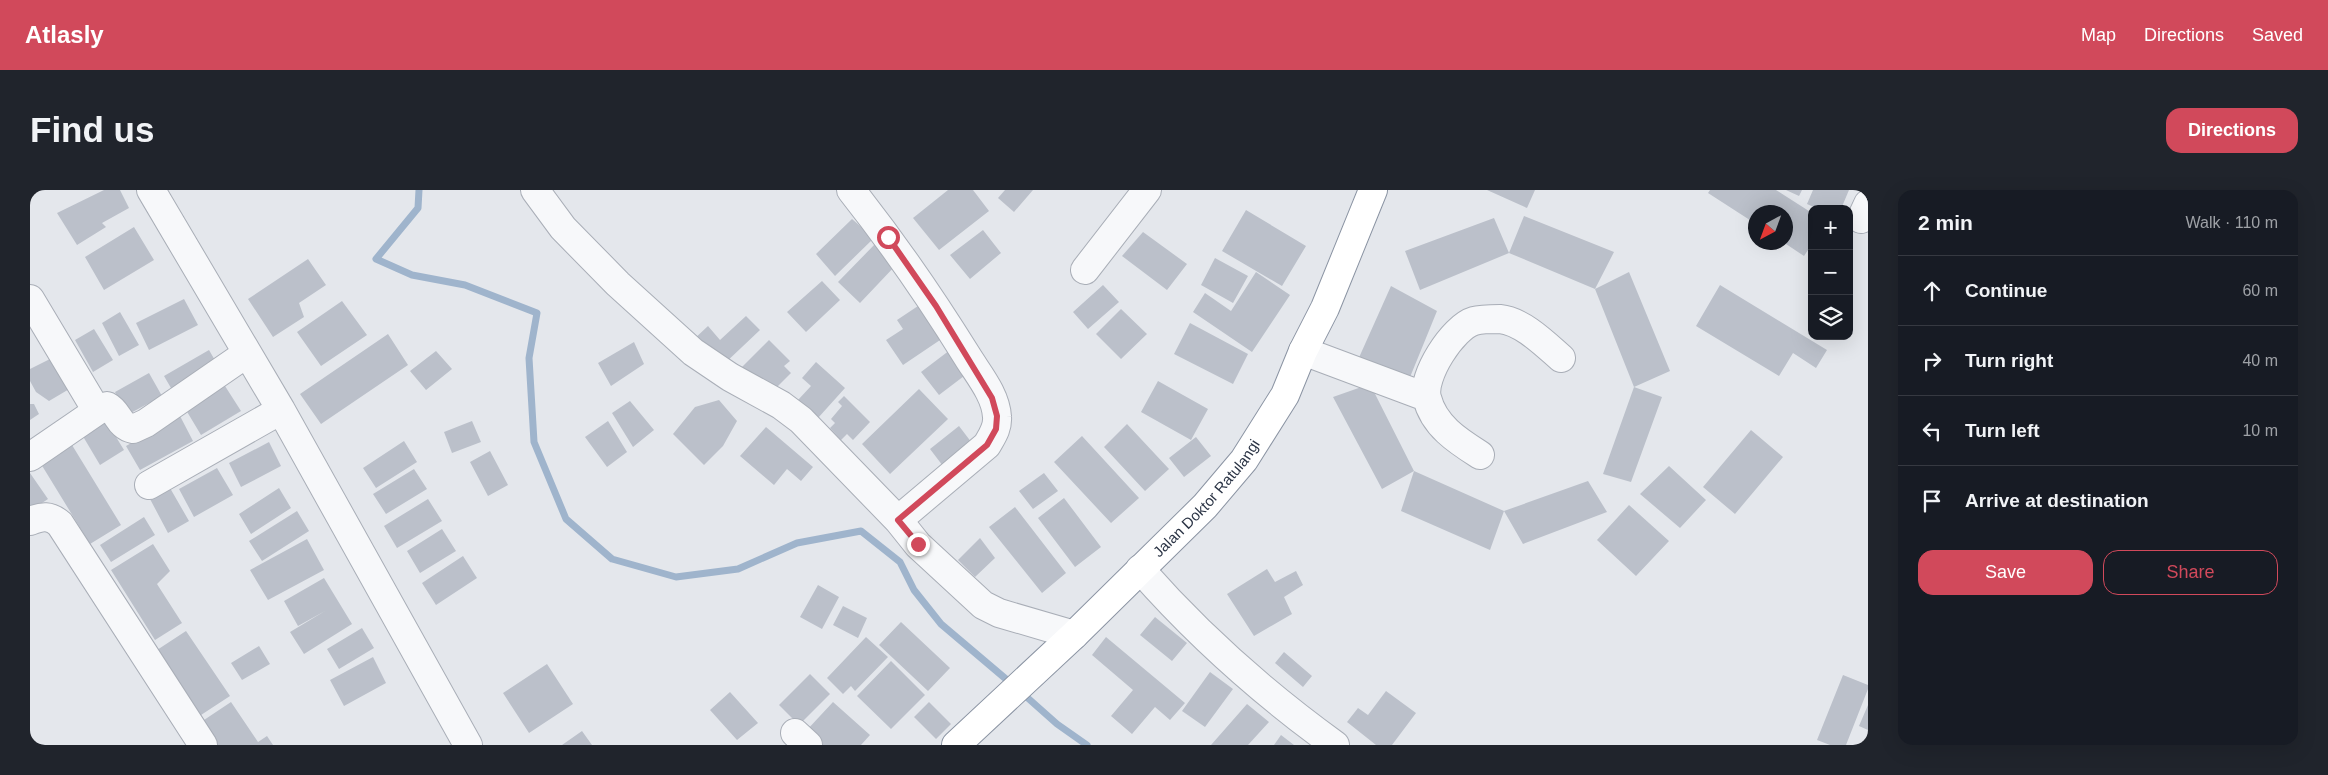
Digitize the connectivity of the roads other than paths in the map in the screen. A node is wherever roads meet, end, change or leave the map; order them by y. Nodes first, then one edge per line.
1 (151, 190) edge
2 (535, 190) edge
3 (851, 190) edge
4 (1147, 190) edge
5 (1374, 190) edge
6 (1085, 270) dead end
7 (30, 299) edge
8 (36, 326) edge
9 (1303, 351) junction
10 (246, 354) junction
11 (1561, 358) dead end
12 (1426, 397) junction
13 (281, 410) junction
14 (97, 411) junction
15 (1480, 455) dead end
16 (30, 457) edge
17 (149, 485) dead end
18 (898, 520) junction
19 (30, 521) edge
20 (1140, 569) junction
21 (1074, 635) junction
22 (203, 745) edge
23 (468, 745) edge
24 (956, 745) edge
25 (1335, 745) edge

1 - 10 street
2 - 18 street
3 - 18 street
4 - 6 street
5 - 9 highway, Jalan Doktor Ratulangi
7 - 8 street
8 - 14 street
9 - 12 street
9 - 20 highway, Jalan Doktor Ratulangi
10 - 13 street
10 - 14 street
11 - 12 street
12 - 15 street
13 - 17 street
13 - 23 street
14 - 16 street
18 - 21 street
19 - 22 street
20 - 21 highway, Jalan Doktor Ratulangi
20 - 25 street
21 - 24 highway, Jalan Doktor Ratulangi

